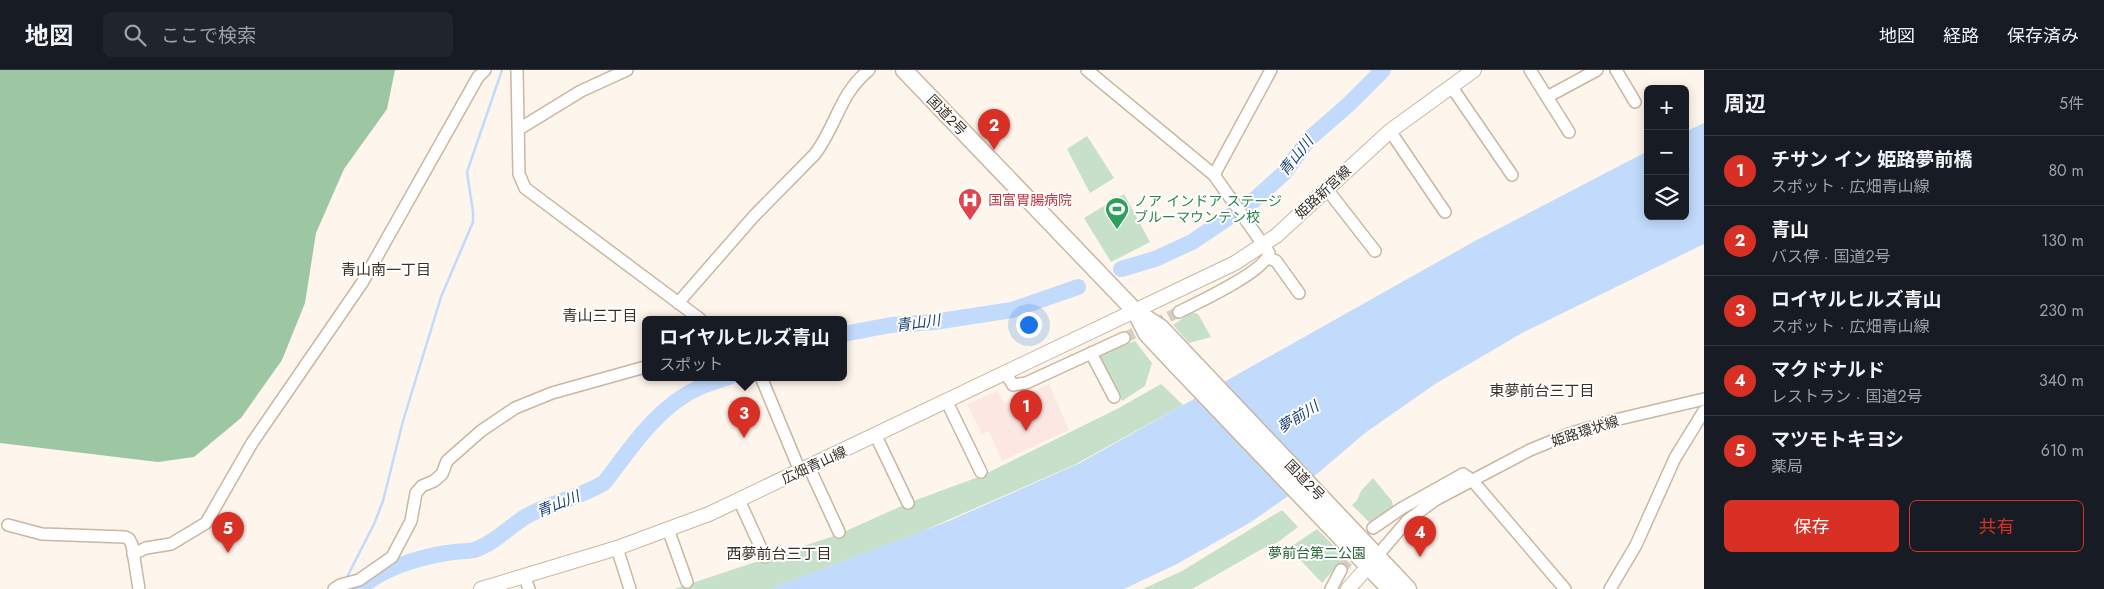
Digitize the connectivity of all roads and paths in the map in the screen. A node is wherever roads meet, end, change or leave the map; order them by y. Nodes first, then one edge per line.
1 (484, 70) edge
2 (517, 70) edge
3 (627, 70) edge
4 (869, 70) edge
5 (904, 70) edge
6 (1087, 70) edge
7 (1271, 70) edge
8 (1474, 70) edge
9 (1530, 70) edge
10 (1598, 70) edge
11 (1616, 70) edge
12 (1451, 86) junction
13 (1547, 97) junction
14 (1634, 102) dead end
15 (520, 129) junction
16 (1390, 131) junction
17 (1569, 132) dead end
18 (1214, 175) junction
19 (1512, 175) dead end
20 (1326, 188) junction
21 (1445, 212) dead end
22 (1266, 251) junction
23 (1376, 251) dead end
24 (1299, 293) dead end
25 (678, 303) junction
26 (1134, 311) junction
27 (1179, 312) tunnel mouth
28 (695, 316) edge
29 (1124, 338) tunnel mouth
30 (1091, 353) junction
31 (642, 368) edge
32 (1006, 374) junction
33 (763, 381) edge
34 (1114, 397) dead end
35 (1704, 399) edge
36 (947, 402) junction
37 (1704, 411) edge
38 (876, 436) junction
39 (804, 469) junction
40 (981, 472) dead end
41 (1472, 480) junction
42 (739, 500) junction
43 (908, 503) dead end
44 (8, 525) dead end
45 (1373, 528) tunnel mouth
46 (668, 529) junction
47 (839, 532) dead end
48 (617, 548) junction
49 (133, 554) junction
50 (765, 557) dead end
51 (1373, 561) junction
52 (1341, 570) tunnel mouth
53 (526, 582) edge
54 (687, 582) dead end
55 (337, 587) edge
56 (139, 589) edge
57 (481, 589) edge
58 (630, 589) edge
59 (1331, 589) edge
60 (1348, 589) edge
61 (1390, 589) edge
62 (1408, 589) edge
63 (1565, 589) edge
64 (1610, 589) edge

1 - 49 street
2 - 15 street
3 - 15 street
4 - 25 street
5 - 26 highway, 国道2号
6 - 18 street
7 - 18 street
8 - 12 main road, 姫路新宮線
9 - 13 street
10 - 13 street
11 - 14 street
12 - 16 main road, 姫路新宮線
12 - 19 street
13 - 17 street
15 - 25 street
16 - 20 main road, 姫路新宮線
16 - 21 street
18 - 22 street
20 - 22 main road, 姫路新宮線
20 - 23 street
22 - 24 street
22 - 26 main road, 姫路新宮線
22 - 27 street
25 - 28 street
26 - 32 main road, 広畑青山線
26 - 51 highway, 国道2号
29 - 30 street
30 - 32 street
30 - 34 street
31 - 55 street
32 - 36 main road, 広畑青山線
33 - 39 street
35 - 41 street, 姫路環状線
36 - 38 main road, 広畑青山線
36 - 40 street
37 - 64 street
38 - 39 main road, 広畑青山線
38 - 43 street
39 - 42 main road, 広畑青山線
39 - 47 street
41 - 45 street
41 - 51 street, 姫路環状線
41 - 63 street
42 - 46 main road, 広畑青山線
42 - 50 street
44 - 49 street
46 - 48 main road, 広畑青山線
46 - 54 street
48 - 53 main road, 広畑青山線
48 - 58 street
49 - 56 street
51 - 60 main road
51 - 61 highway, 国道2号
51 - 62 highway, 国道2号
52 - 59 street
53 - 57 main road, 広畑青山線

